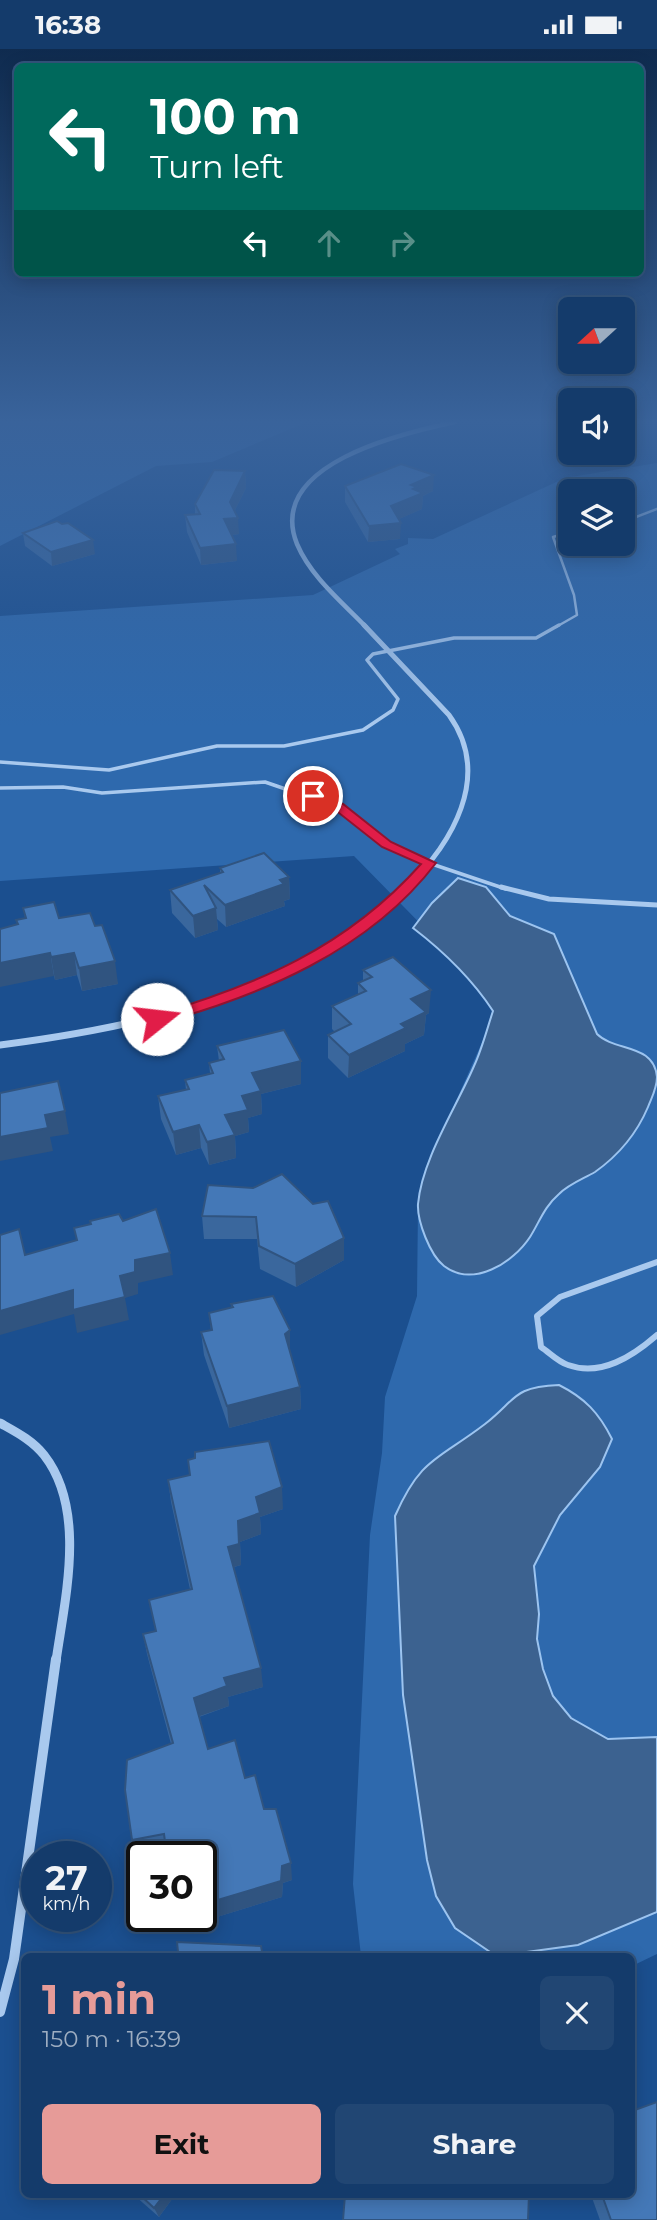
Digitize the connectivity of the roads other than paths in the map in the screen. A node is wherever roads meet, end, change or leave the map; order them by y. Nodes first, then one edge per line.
1 (293, 523) edge
2 (558, 536) edge
3 (388, 650) junction
4 (0, 762) edge
5 (0, 788) edge
6 (429, 863) junction
7 (657, 905) edge
8 (0, 1045) edge
9 (657, 1262) edge
10 (657, 1335) edge
11 (0, 1423) edge
12 (0, 2012) edge

1 - 3 street
2 - 3 lane
3 - 4 lane
3 - 6 street
5 - 6 lane
6 - 7 lane
6 - 8 street
9 - 10 lane
11 - 12 street

